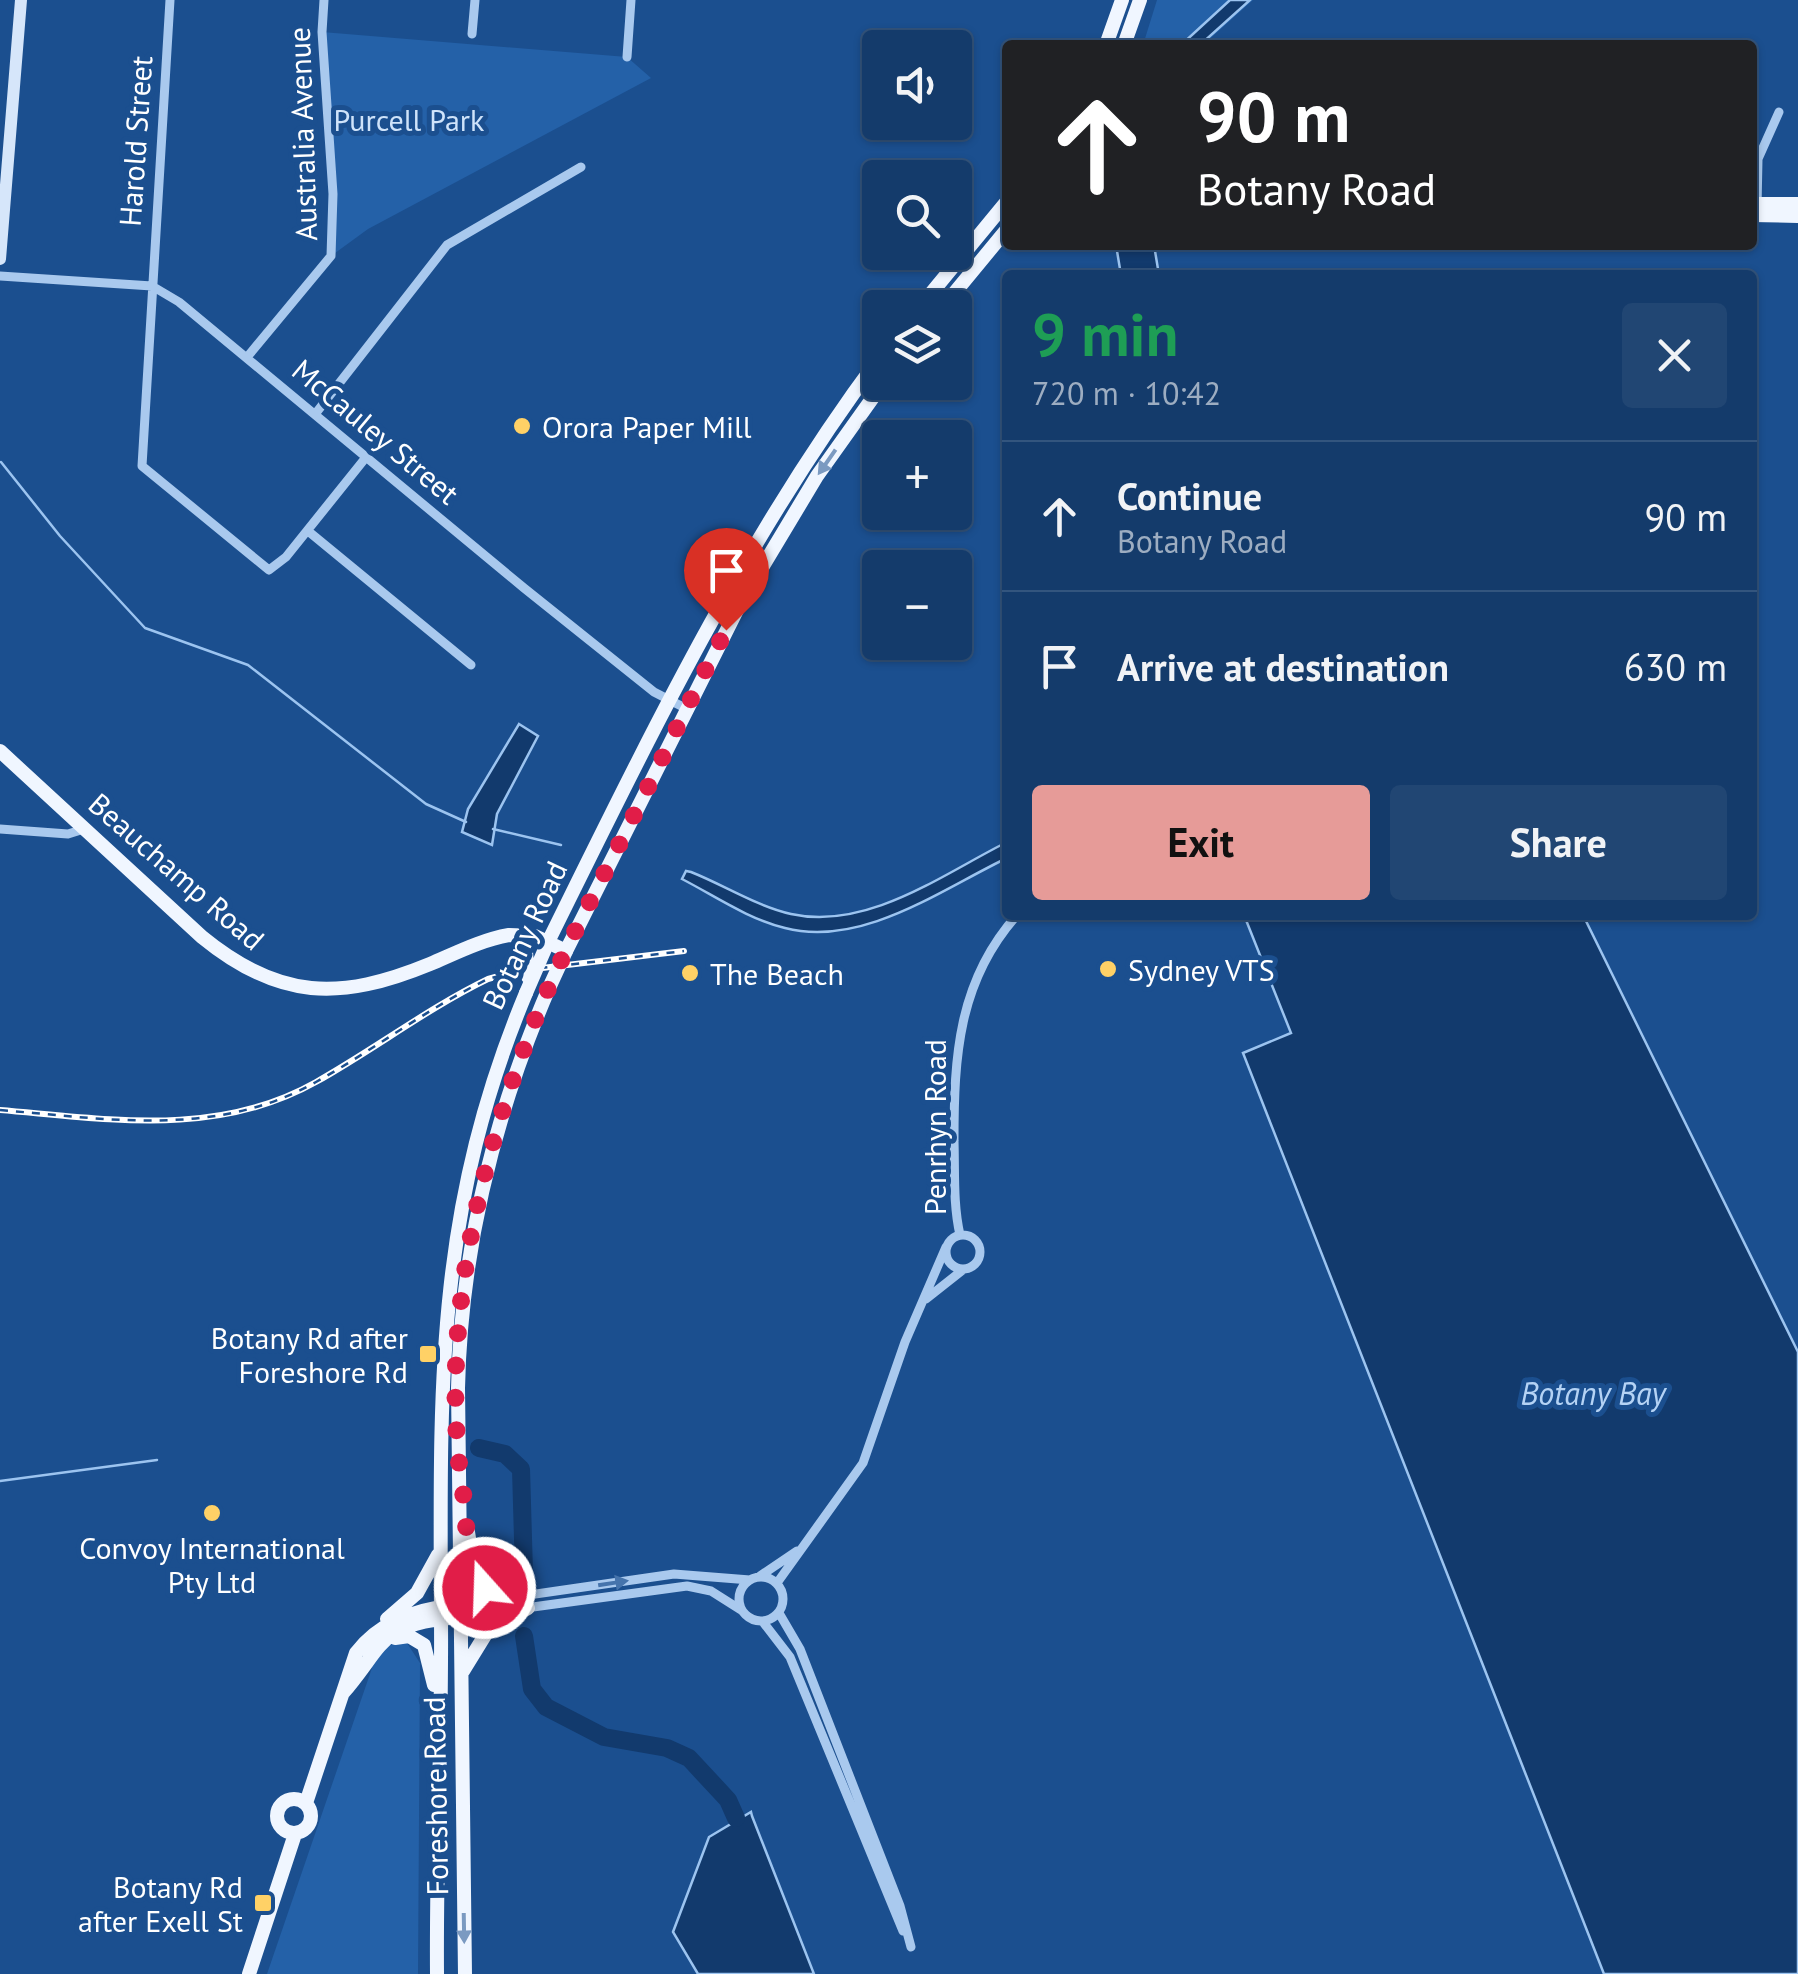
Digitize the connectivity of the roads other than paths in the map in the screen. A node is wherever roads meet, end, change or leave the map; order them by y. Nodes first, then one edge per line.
1 (21, 0) edge
2 (170, 0) edge
3 (324, 0) edge
4 (474, 0) edge
5 (631, 0) edge
6 (1122, 0) edge
7 (1140, 0) edge
8 (472, 34) dead end
9 (1108, 40) edge
10 (1126, 40) edge
11 (626, 57) dead end
12 (1779, 112) dead end
13 (6, 130) edge
14 (581, 167) dead end
15 (1757, 172) edge
16 (1798, 204) edge
17 (1002, 207) edge
18 (1757, 209) edge
19 (1757, 209) edge
20 (1798, 216) edge
21 (1002, 235) edge
22 (0, 259) edge
23 (0, 276) edge
24 (152, 286) junction
25 (934, 290) edge
26 (957, 290) edge
27 (248, 356) junction
28 (862, 384) edge
29 (872, 400) edge
30 (316, 413) junction
31 (367, 456) junction
32 (308, 531) junction
33 (472, 665) dead end
34 (669, 699) junction
35 (686, 709) junction
36 (0, 751) edge
37 (0, 829) edge
38 (84, 829) junction
39 (1013, 920) edge
40 (558, 946) junction
41 (466, 950) junction
42 (526, 993) junction
43 (960, 1235) junction
44 (946, 1248) junction
45 (965, 1268) junction
46 (924, 1301) junction
47 (459, 1466) junction
48 (803, 1546) junction
49 (440, 1550) junction
50 (754, 1578) junction
51 (777, 1584) junction
52 (501, 1599) junction
53 (528, 1608) junction
54 (741, 1610) junction
55 (459, 1611) junction
56 (441, 1613) junction
57 (778, 1613) junction
58 (764, 1622) junction
59 (373, 1634) junction
60 (363, 1663) junction
61 (460, 1676) junction
62 (342, 1694) junction
63 (439, 1713) junction
64 (301, 1801) junction
65 (289, 1832) junction
66 (249, 1974) edge
67 (436, 1974) edge
68 (464, 1974) edge

1 - 13 street
2 - 24 street, Harold Street
3 - 27 street, Australia Avenue
4 - 8 street
5 - 11 street
6 - 9 main road
7 - 10 main road
12 - 15 street
13 - 22 street
14 - 30 street
16 - 18 main road
17 - 25 main road
19 - 20 main road
21 - 26 main road
23 - 24 street
24 - 27 street, McCauley Street
24 - 32 street, Harold Street
27 - 30 street, McCauley Street
28 - 34 main road, Botany Road
29 -> 35 main road, Botany Road
30 - 31 street, McCauley Street
31 - 32 street
31 - 34 street, McCauley Street
32 - 33 street
34 - 35 street, McCauley Street
34 - 40 main road, Botany Road
35 - 40 main road, Botany Road
36 - 38 main road, Beauchamp Road
37 - 38 street
38 - 41 main road, Beauchamp Road
39 - 43 street, Penrhyn Road
40 - 41 main road, Beauchamp Road
40 - 42 main road, Botany Road, bridge
40 - 47 main road, Botany Road, bridge
41 - 42 main road, bridge
42 - 49 main road, Botany Road
43 - 44 street, Penrhyn Road
43 - 45 street, Penrhyn Road
44 - 45 street, Penrhyn Road
44 - 46 street, Penrhyn Road
45 - 46 street, Penrhyn Road
46 - 48 street, Penrhyn Road
47 - 52 main road
47 - 55 main road, Botany Road
48 - 50 street
48 - 51 street
49 - 56 main road, Botany Road
49 - 59 main road
50 - 51 street
52 -> 50 street
50 - 54 street
51 - 57 street
52 - 55 street
53 - 54 street
53 - 55 street
53 - 61 main road
54 - 58 street
55 - 56 main road
55 - 61 main road, Foreshore Road
56 - 59 main road
56 - 60 main road
56 - 63 main road, Foreshore Road
57 - 58 street
57 - 58 street
59 - 62 main road
60 - 62 main road
60 - 63 main road
61 -> 68 main road, Foreshore Road
62 - 64 main road
63 - 67 main road, Foreshore Road
64 - 65 main road
64 - 65 main road
65 - 66 main road

